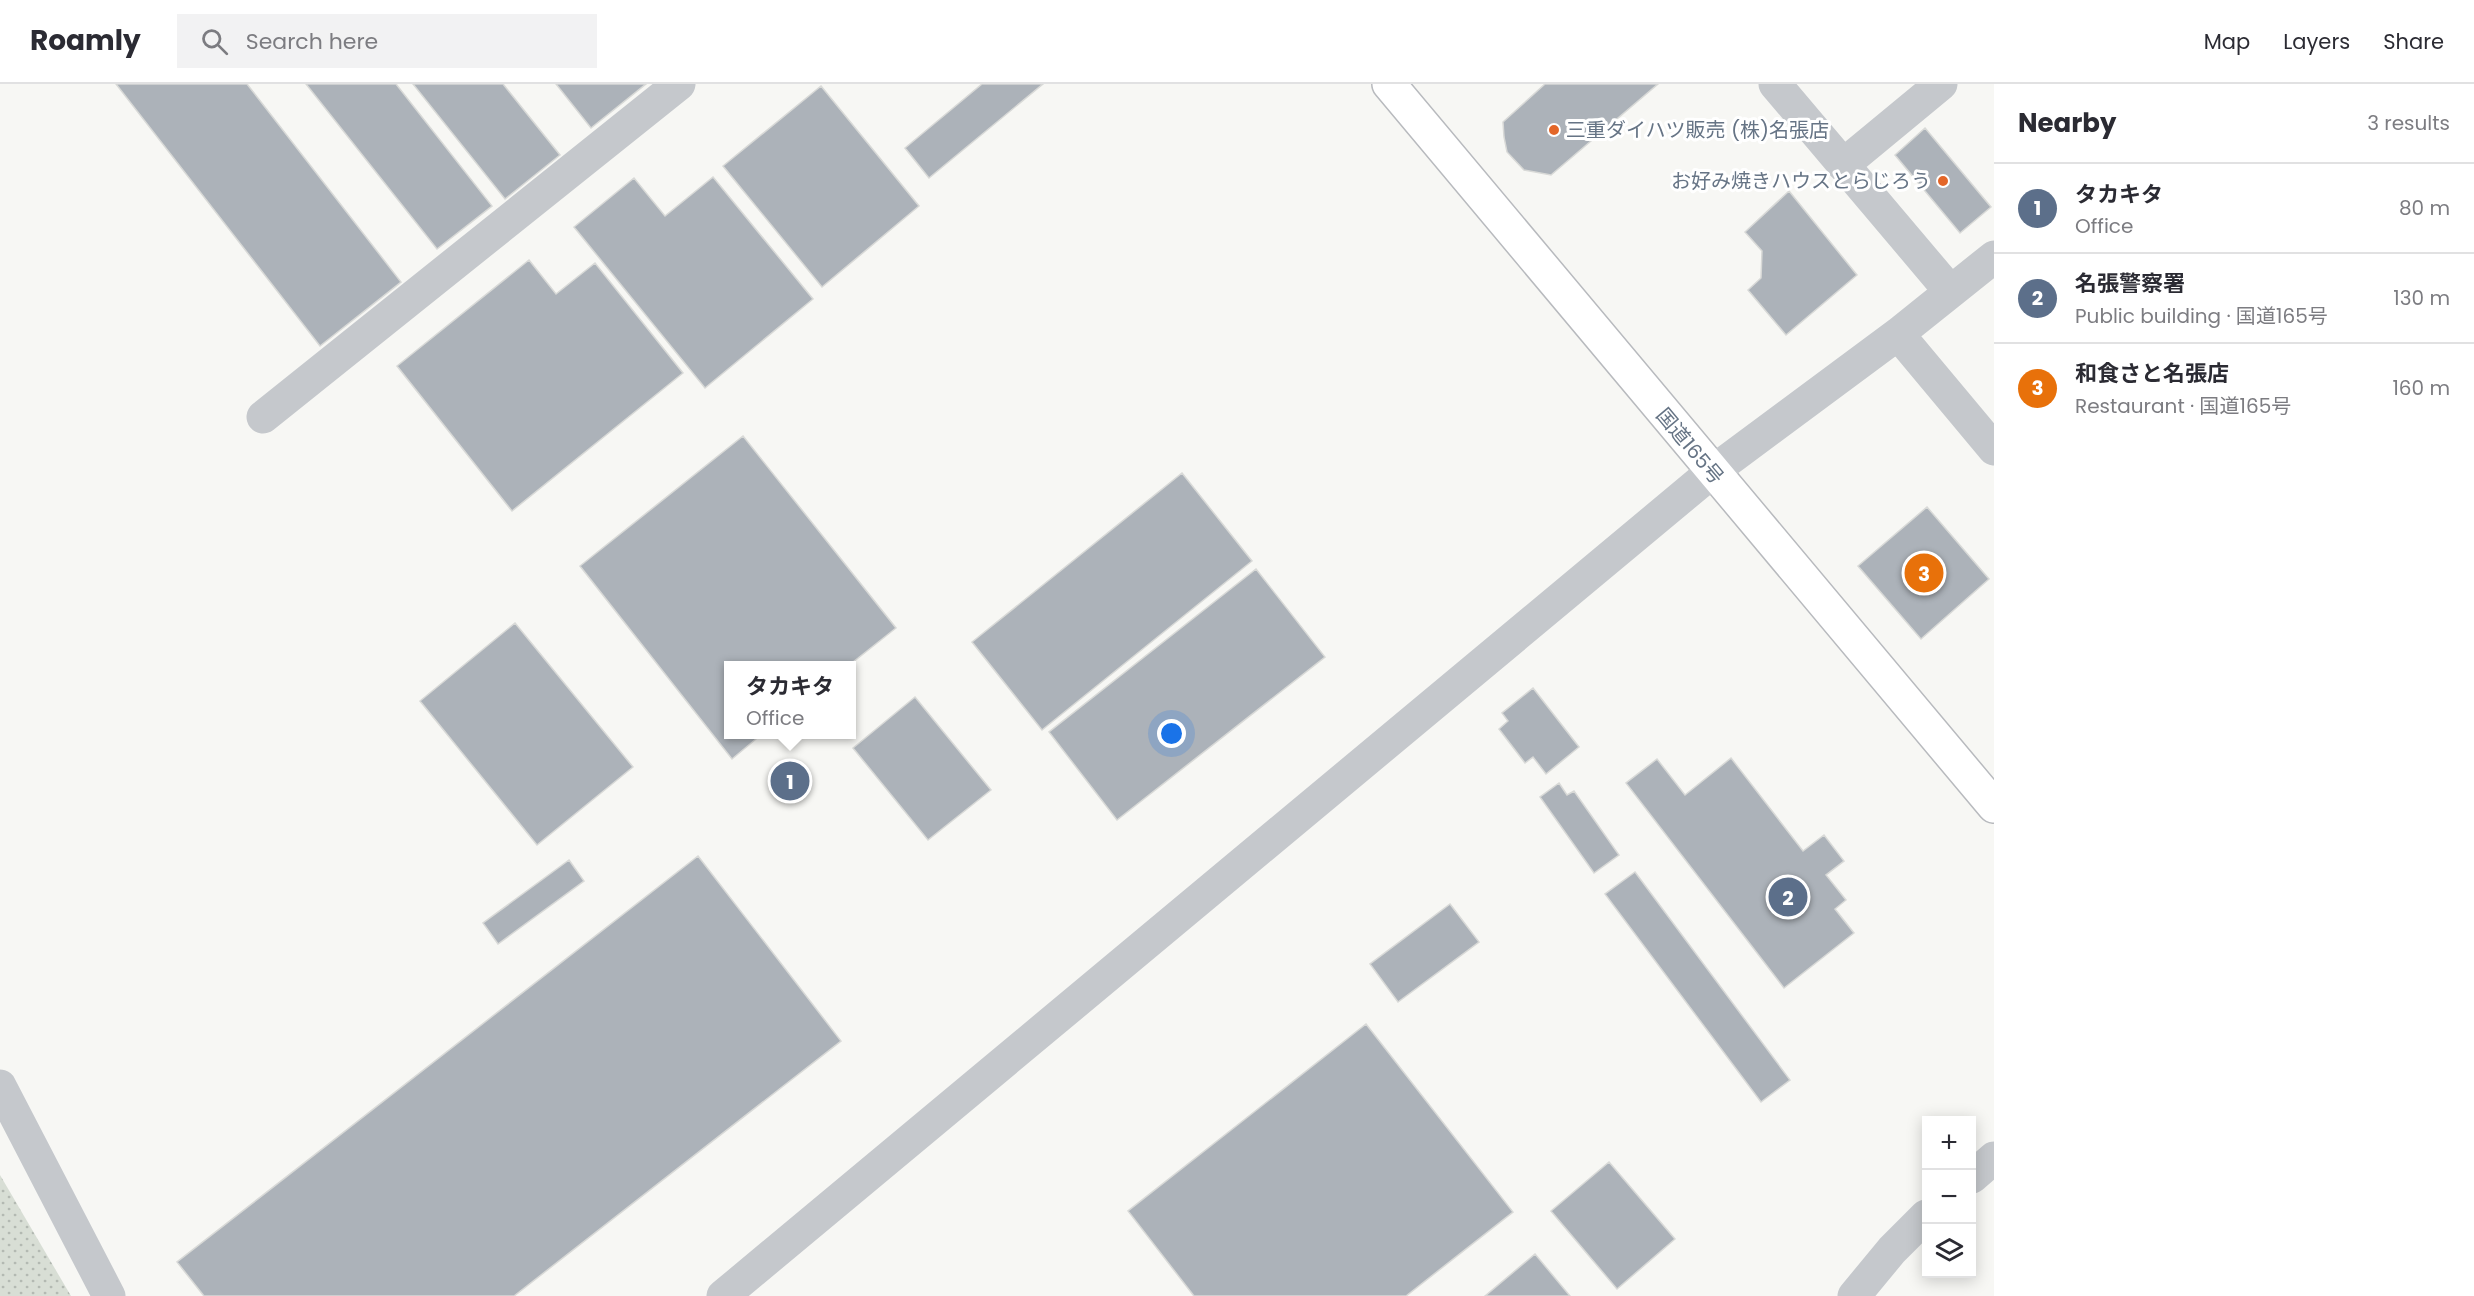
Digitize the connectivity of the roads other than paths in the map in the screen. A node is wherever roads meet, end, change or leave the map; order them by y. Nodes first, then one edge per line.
1 (679, 84) edge
2 (1389, 84) edge
3 (1775, 84) edge
4 (1941, 84) edge
5 (1843, 165) junction
6 (1994, 256) edge
7 (1950, 291) junction
8 (1898, 334) junction
9 (263, 417) dead end
10 (1994, 449) edge
11 (1712, 472) junction
12 (1994, 806) edge
13 (0, 1086) edge
14 (1994, 1158) edge
15 (1976, 1173) edge
16 (1922, 1220) edge
17 (109, 1296) edge
18 (723, 1296) edge
19 (1854, 1296) edge

1 - 9 street
2 - 11 highway, 国道165号
3 - 5 street
4 - 5 street
5 - 7 street
6 - 7 street
7 - 8 street
8 - 10 street
8 - 11 street
11 - 12 highway, 国道165号
11 - 18 street
13 - 17 street
14 - 15 street
16 - 19 street

